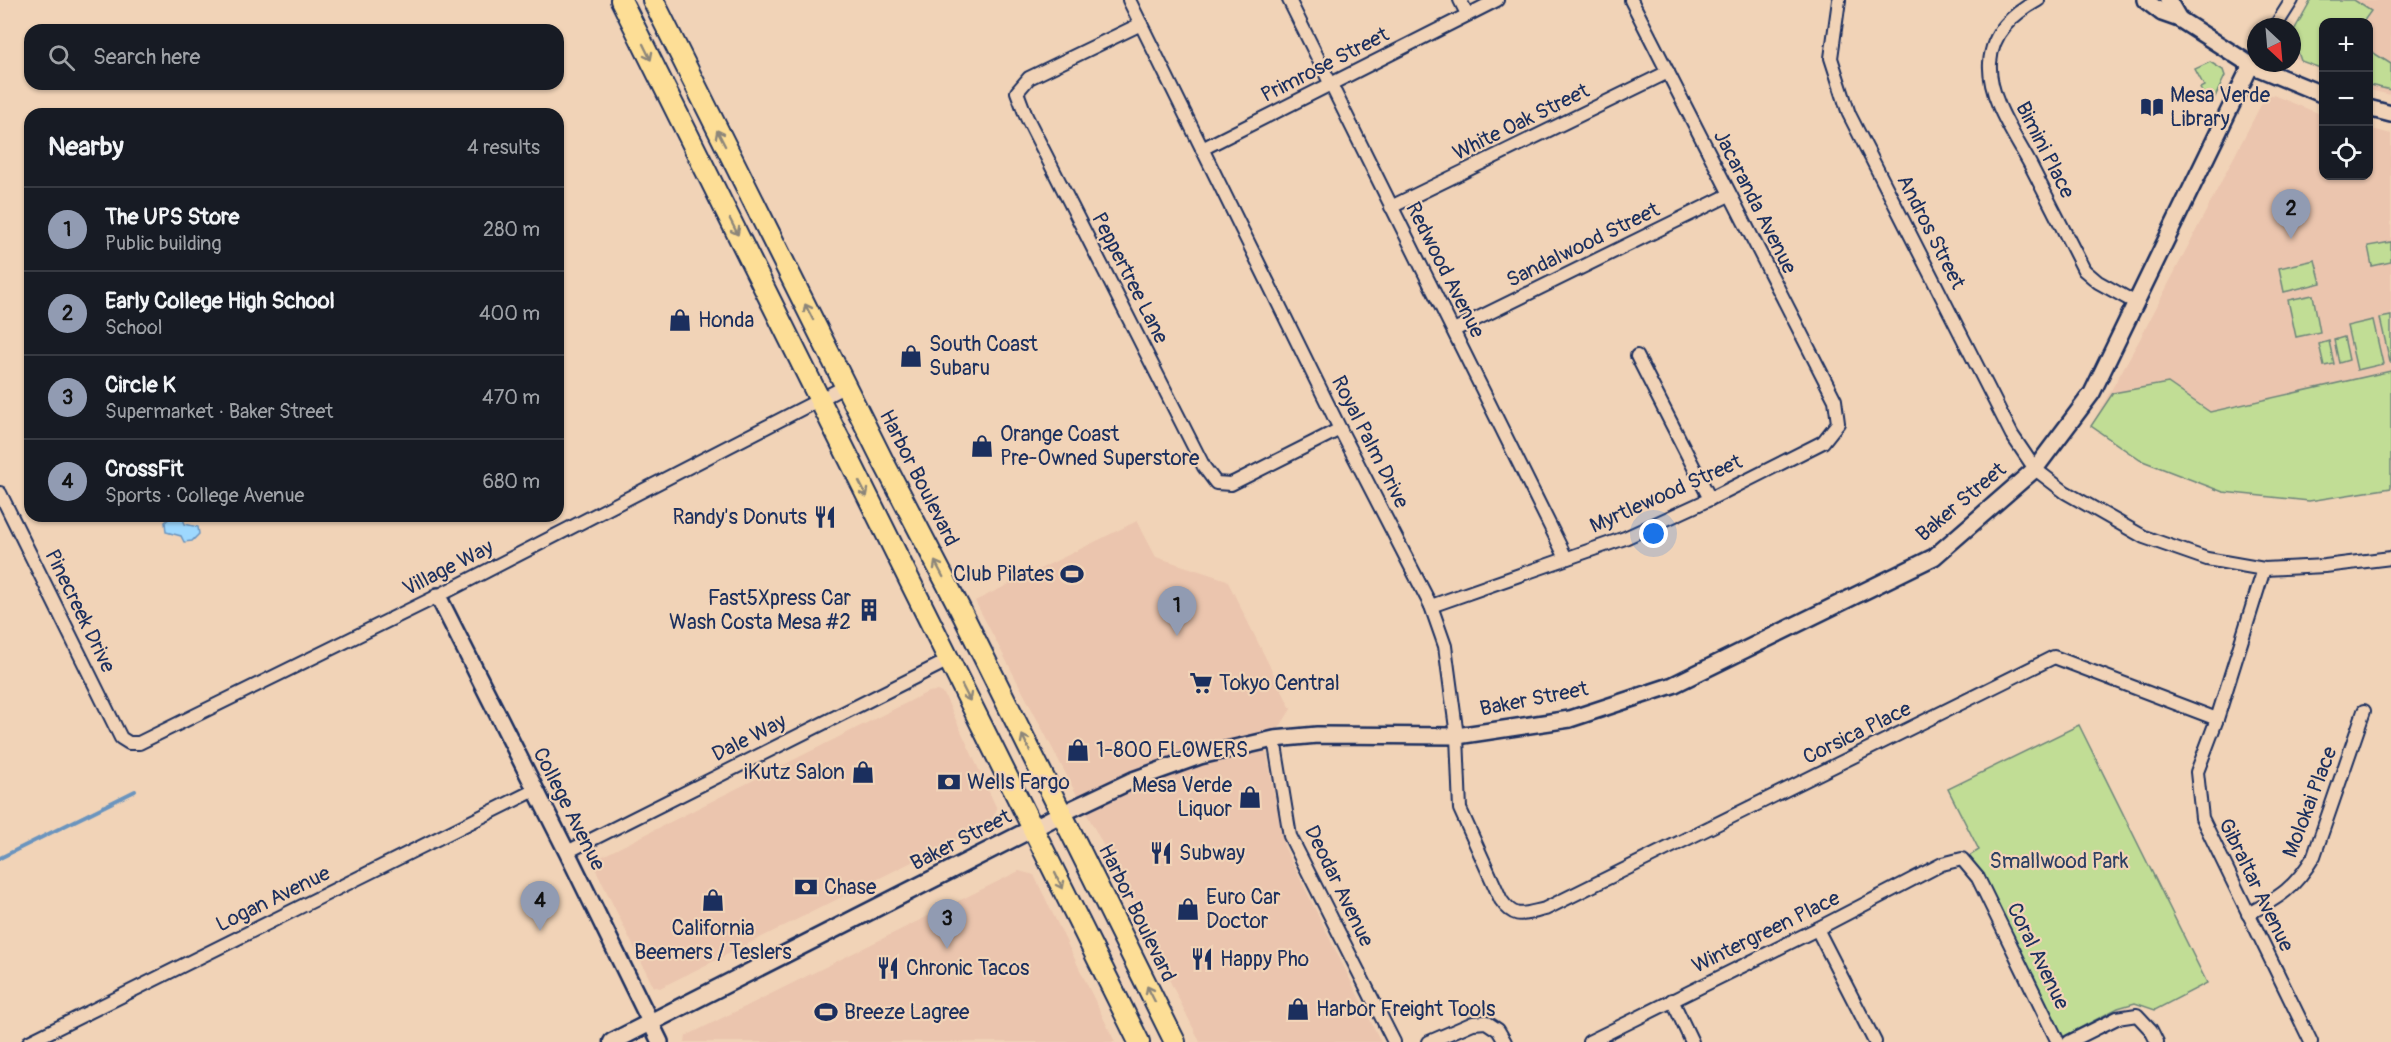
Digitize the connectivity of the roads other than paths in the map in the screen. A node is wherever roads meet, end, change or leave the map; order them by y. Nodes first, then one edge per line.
1 (621, 0) edge
2 (653, 0) edge
3 (1129, 0) edge
4 (1289, 0) edge
5 (1460, 0) edge
6 (1497, 0) edge
7 (1631, 0) edge
8 (1839, 0) edge
9 (2038, 0) edge
10 (2145, 0) edge
11 (2168, 0) edge
12 (2292, 0) edge
13 (1467, 14) junction
14 (2281, 18) edge
15 (2180, 19) junction
16 (1141, 24) junction
17 (2247, 57) edge
18 (1668, 72) junction
19 (2249, 72) edge
20 (2277, 72) edge
21 (1330, 86) junction
22 (2319, 93) edge
23 (2373, 109) edge
24 (2391, 114) edge
25 (1202, 149) junction
26 (1730, 195) junction
27 (1391, 207) junction
28 (2136, 303) junction
29 (1454, 330) junction
30 (1637, 356) dead end
31 (846, 386) junction
32 (819, 400) junction
33 (1838, 423) joint
34 (1340, 429) junction
35 (2035, 469) junction
36 (0, 493) edge
37 (1710, 499) junction
38 (1566, 558) junction
39 (2391, 558) edge
40 (2265, 569) junction
41 (438, 596) junction
42 (1431, 606) junction
43 (949, 660) junction
44 (2364, 711) dead end
45 (2217, 719) junction
46 (1457, 736) junction
47 (1274, 739) junction
48 (129, 743) joint
49 (535, 790) junction
50 (1061, 814) junction
51 (1033, 829) junction
52 (567, 852) junction
53 (1962, 859) joint
54 (2248, 914) junction
55 (1518, 915) joint
56 (1817, 929) junction
57 (1672, 1000) junction
58 (650, 1023) junction
59 (29, 1042) edge
60 (612, 1042) edge
61 (660, 1042) edge
62 (1139, 1042) edge
63 (1175, 1042) edge
64 (1394, 1042) edge
65 (1429, 1042) edge
66 (1505, 1042) edge
67 (1589, 1042) edge
68 (1692, 1042) edge
69 (1875, 1042) edge
70 (2058, 1042) edge
71 (2069, 1042) edge
72 (2157, 1042) edge
73 (2311, 1042) edge

1 -> 32 main road
31 -> 2 main road, Harbor Boulevard
3 - 16 street, Royal Palm Drive
4 - 21 street, Redwood Avenue
5 - 13 street
6 - 13 street, Primrose Street
7 - 18 street, Jacaranda Avenue
8 - 35 street, Andros Street
9 - 28 street, Bimini Place
10 - 15 street
11 - 15 street
12 - 14 street
13 - 21 street, Primrose Street
15 - 17 street
16 - 25 street, Royal Palm Drive
16 - 34 street, Peppertree Lane
18 - 26 street, Jacaranda Avenue
18 - 27 street, White Oak Street
19 - 28 street, Baker Street
20 - 22 street
21 - 25 street, Primrose Street
21 - 27 street, Redwood Avenue
23 - 24 street
25 - 34 street, Royal Palm Drive
26 - 29 street, Sandalwood Street
26 - 33 street, Jacaranda Avenue
27 - 29 street, Redwood Avenue
28 - 35 street, Baker Street
29 - 38 street, Redwood Avenue
30 - 37 street
31 - 32 street, Village Way
50 -> 31 main road, Harbor Boulevard
32 - 41 street, Village Way
32 -> 43 main road
33 - 37 street, Myrtlewood Street
34 - 42 street, Royal Palm Drive
35 - 40 street, Andros Street
35 - 46 street, Baker Street
36 - 48 street, Pinecreek Drive
37 - 38 street, Myrtlewood Street
38 - 42 street, Myrtlewood Street
39 - 40 street, Andros Street
40 - 45 street, Gibraltar Avenue
41 - 48 street, Village Way
41 - 49 street, College Avenue
42 - 46 street, Royal Palm Drive
43 -> 51 main road
43 - 52 street, Dale Way
44 - 54 street, Molokai Place
45 - 54 street, Gibraltar Avenue
45 - 55 street, Corsica Place
46 - 47 street, Baker Street
46 - 55 street, Royal Palm Drive
47 - 50 street, Baker Street
47 - 64 street, Deodar Avenue
49 - 52 street, College Avenue
49 - 59 street, Logan Avenue
50 - 51 main road, Baker Street
63 -> 50 main road, Harbor Boulevard
51 - 58 main road, Baker Street
51 -> 62 main road
52 - 58 street, College Avenue
53 - 56 street, Wintergreen Place
53 - 70 street, Coral Avenue
54 - 73 street, Gibraltar Avenue
56 - 57 street, Wintergreen Place
56 - 69 street
57 - 67 street, Wintergreen Place
57 - 68 street
58 - 60 main road, Baker Street
58 - 61 street, College Avenue
65 - 66 street
71 - 72 street

